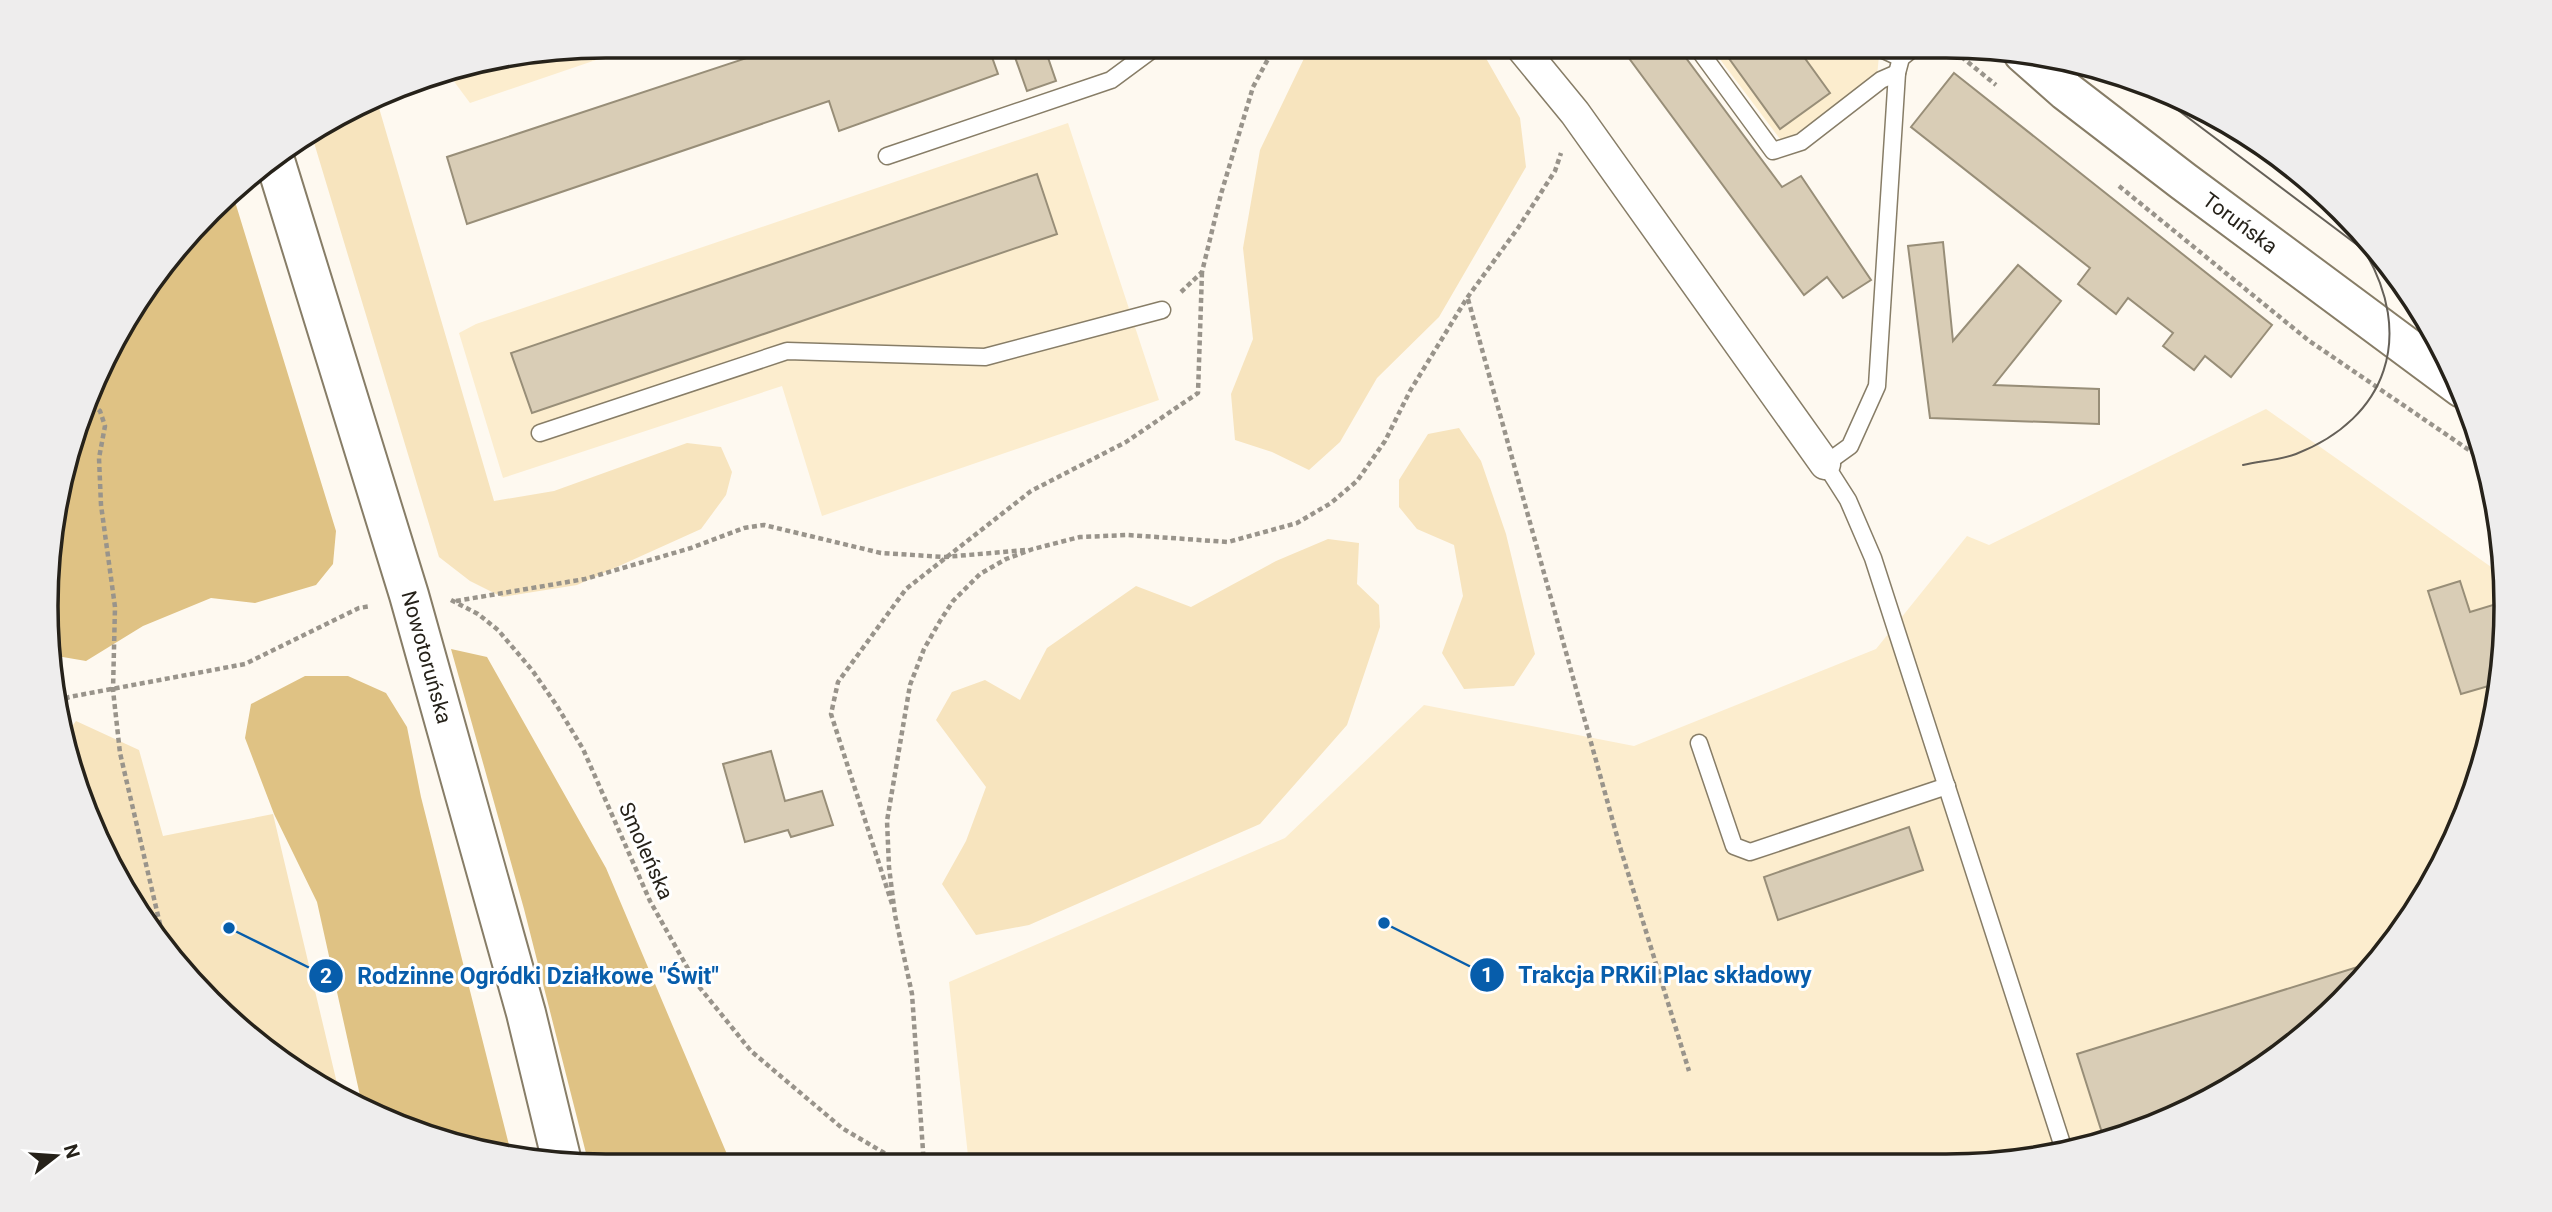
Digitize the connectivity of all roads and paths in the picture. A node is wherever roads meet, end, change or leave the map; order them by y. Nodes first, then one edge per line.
1 (1141, 58) edge
2 (1269, 58) edge
3 (1530, 58) edge
4 (1705, 58) edge
5 (1890, 58) edge
6 (1905, 58) edge
7 (1963, 58) edge
8 (1899, 65) junction
9 (2038, 65) edge
10 (2001, 89) dead end
11 (1575, 113) junction
12 (887, 156) dead end
13 (277, 167) edge
14 (2117, 184) dead end
15 (1202, 272) junction
16 (1467, 298) junction
17 (1162, 310) joint
18 (2442, 373) edge
19 (95, 407) edge
20 (540, 433) dead end
21 (2472, 452) edge
22 (1825, 464) junction
23 (1033, 550) junction
24 (945, 557) junction
25 (409, 595) junction
26 (456, 601) junction
27 (113, 690) junction
28 (66, 699) edge
29 (1699, 743) dead end
30 (1947, 786) junction
31 (895, 915) junction
32 (160, 925) edge
33 (1689, 1071) dead end
34 (2061, 1142) edge
35 (560, 1152) edge
36 (886, 1154) edge
37 (923, 1154) edge

1 - 12 lane
2 - 15 path
3 - 11 street
4 - 8 lane
5 - 8 lane
6 - 8 lane
7 - 10 path
8 - 22 lane
9 - 18 main road, Toruńska
11 - 16 path
11 - 22 street
13 - 25 main road, Nowotoruńska
14 - 21 path
15 - 17 path
15 - 24 path
16 - 23 path
16 - 33 path
17 - 20 lane
19 - 27 path
22 - 30 lane
23 - 24 path
23 - 31 path
24 - 26 path
24 - 31 path
25 - 26 path, Smoleńska
25 - 27 path, Smoleńska
25 - 35 main road, Nowotoruńska
26 - 36 path, Smoleńska
27 - 28 path, Smoleńska
27 - 32 path
29 - 30 lane
30 - 34 lane
31 - 37 path

